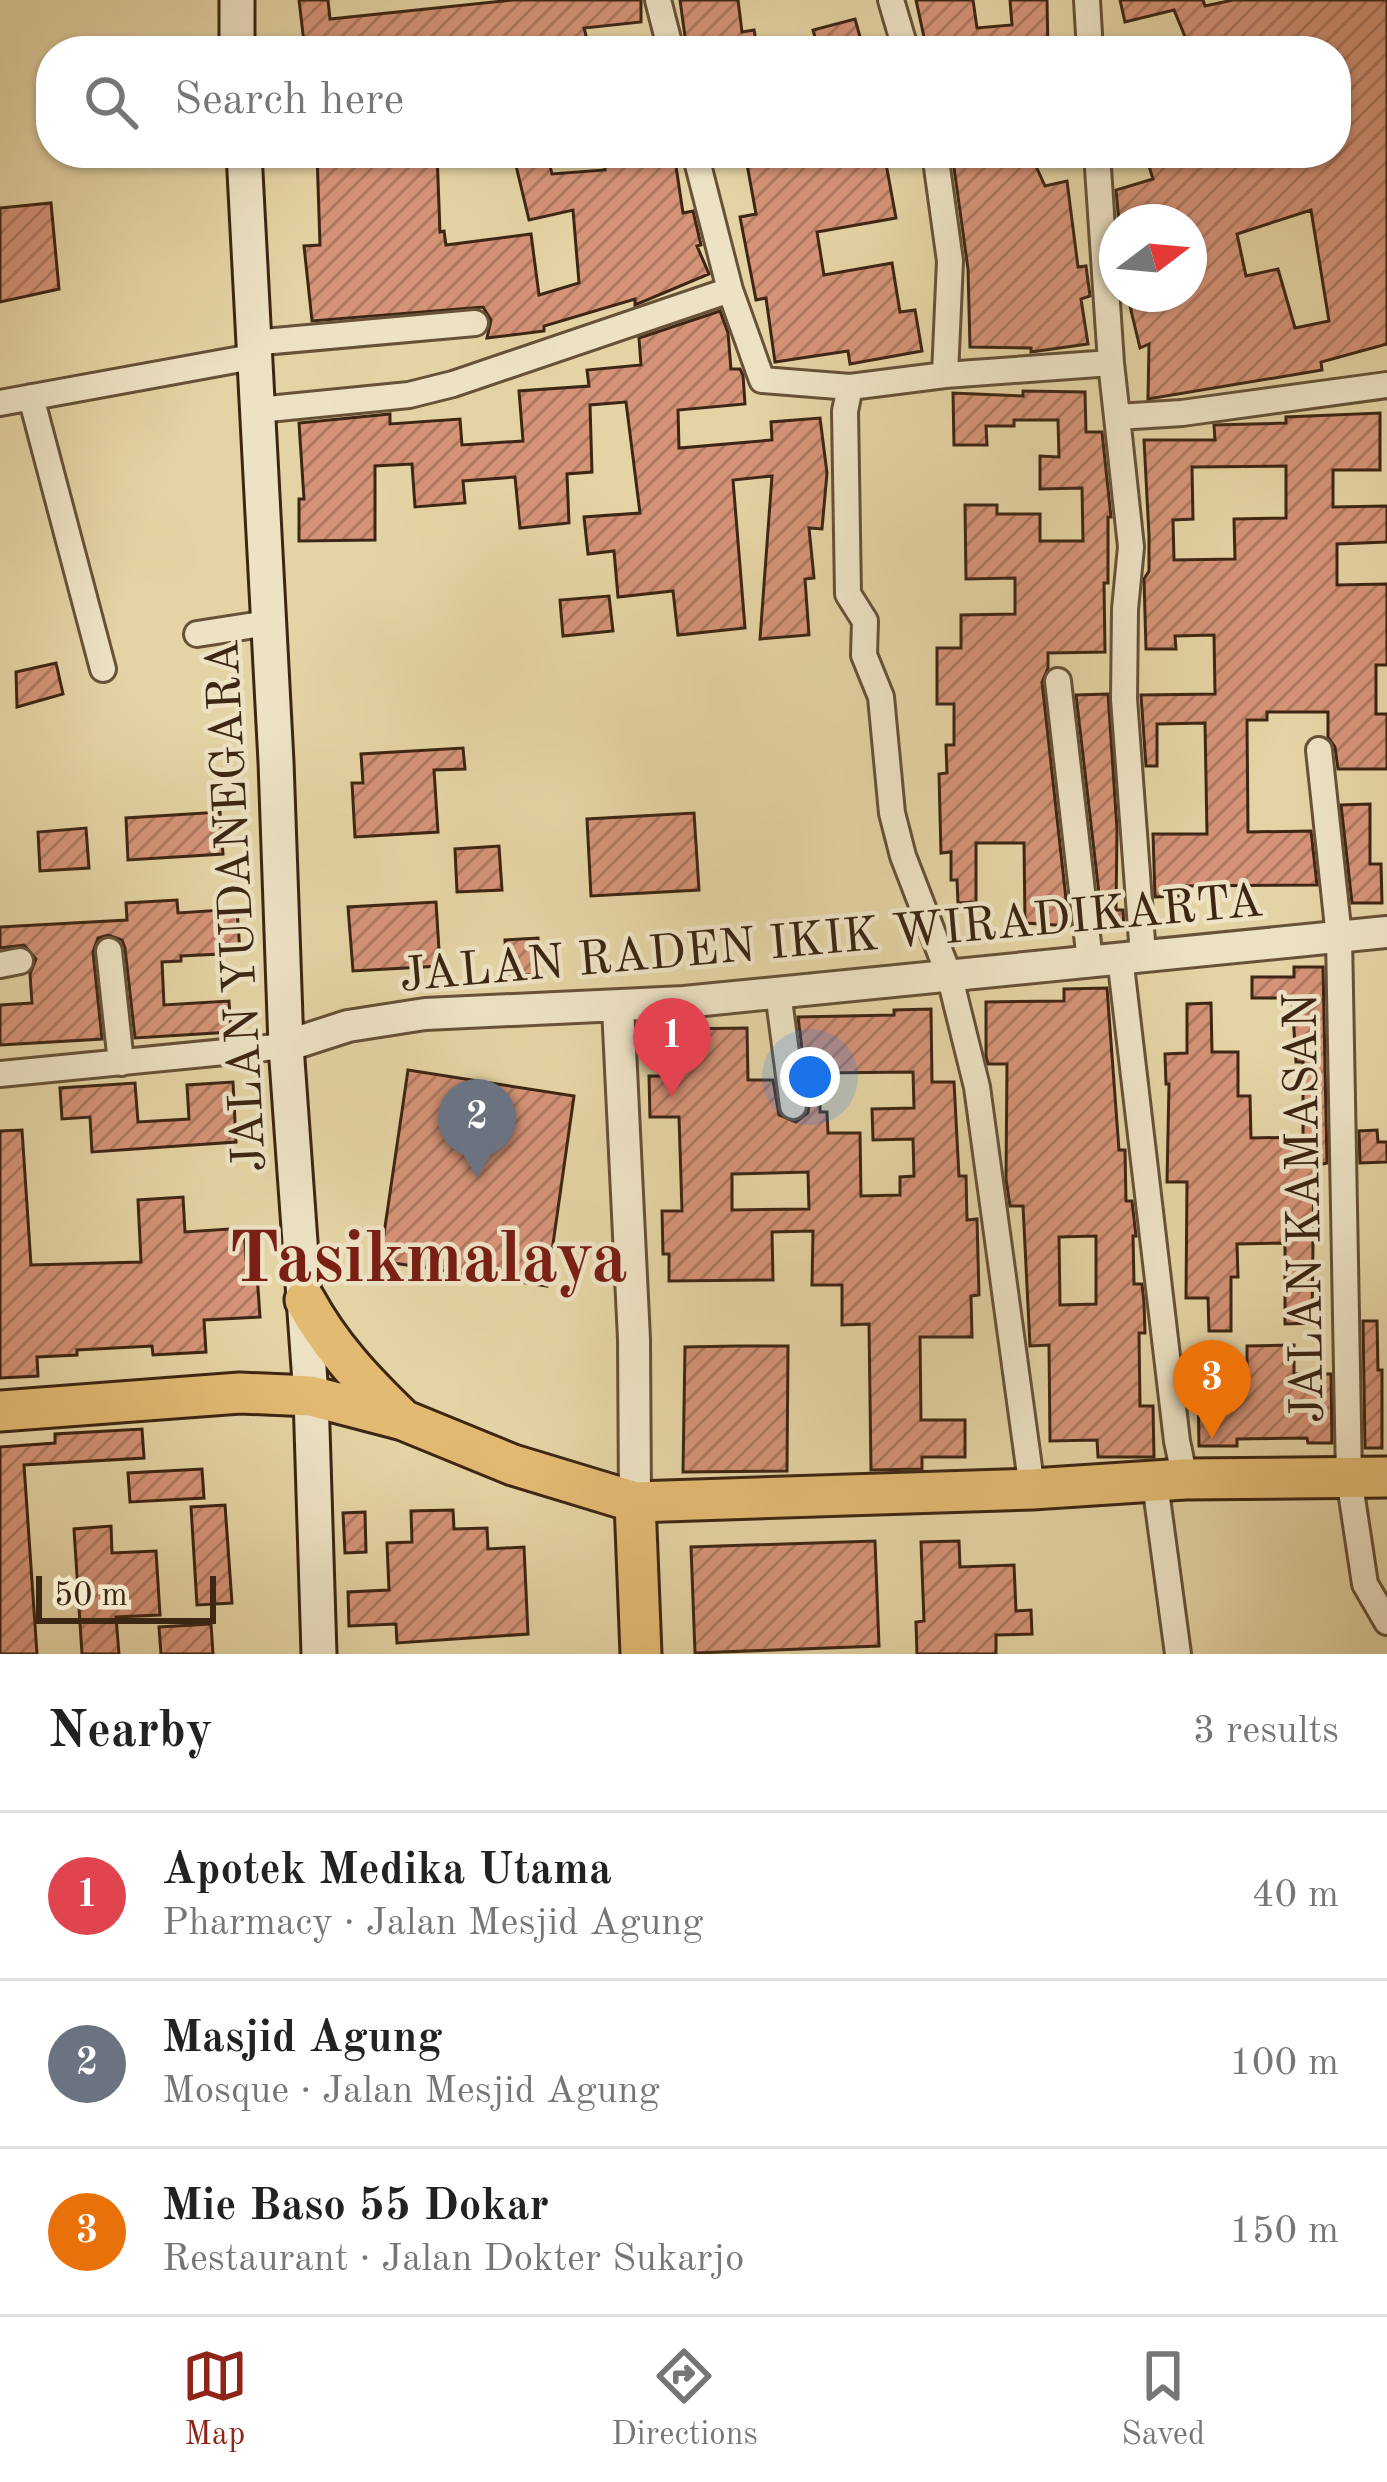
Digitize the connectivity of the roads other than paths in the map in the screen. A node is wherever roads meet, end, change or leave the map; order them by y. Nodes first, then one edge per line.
1 (237, 0) edge
2 (658, 0) edge
3 (891, 0) edge
4 (1087, 0) edge
5 (237, 36) edge
6 (667, 36) edge
7 (902, 36) edge
8 (1089, 36) edge
9 (245, 168) edge
10 (699, 168) edge
11 (937, 168) edge
12 (1098, 168) edge
13 (730, 290) junction
14 (475, 323) dead end
15 (252, 350) junction
16 (1111, 364) junction
17 (945, 375) junction
18 (1387, 385) edge
19 (850, 387) junction
20 (31, 397) junction
21 (0, 403) edge
22 (257, 410) junction
23 (1117, 417) junction
24 (268, 623) junction
25 (197, 634) dead end
26 (103, 669) dead end
27 (1058, 680) dead end
28 (1319, 750) dead end
29 (1387, 932) edge
30 (1339, 937) junction
31 (109, 951) dead end
32 (1118, 958) junction
33 (950, 978) junction
34 (778, 992) junction
35 (618, 1007) junction
36 (286, 1046) junction
37 (121, 1063) junction
38 (0, 1074) edge
39 (793, 1106) dead end
40 (305, 1300) junction
41 (311, 1396) junction
42 (0, 1411) edge
43 (403, 1420) junction
44 (1368, 1477) edge
45 (1170, 1481) junction
46 (1032, 1489) junction
47 (635, 1502) junction
48 (1387, 1622) edge
49 (319, 1654) edge
50 (641, 1654) edge
51 (1178, 1654) edge

1 - 5 main road
2 - 6 street
3 - 7 street
4 - 8 street
9 - 15 main road, JALAN YUDANEGARA
10 - 13 street
11 - 17 street
12 - 16 street
13 - 19 street
13 - 22 street
14 - 15 street
15 - 20 street
15 - 22 main road, JALAN YUDANEGARA
16 - 17 street
16 - 23 street
17 - 19 street
18 - 23 street
19 - 33 street
20 - 21 street
20 - 26 street
22 - 24 main road, JALAN YUDANEGARA
23 - 32 street
24 - 25 street
24 - 36 main road, JALAN YUDANEGARA
27 - 32 street
28 - 30 street, JALAN KAMASAN
29 - 30 street, JALAN RADEN IKIK WIRADIKARTA
30 - 32 street, JALAN RADEN IKIK WIRADIKARTA
30 - 44 street, JALAN KAMASAN
31 - 37 street
32 - 33 street, JALAN RADEN IKIK WIRADIKARTA
32 - 45 street
33 - 34 street, JALAN RADEN IKIK WIRADIKARTA
33 - 46 street
34 - 35 street, JALAN RADEN IKIK WIRADIKARTA
34 - 39 street
35 - 36 street, JALAN RADEN IKIK WIRADIKARTA
35 - 47 street
36 - 37 street
36 - 40 main road, JALAN YUDANEGARA
37 - 38 street
40 - 41 main road, JALAN YUDANEGARA
40 - 43 main road
41 - 42 main road
41 - 43 main road
41 - 49 main road, JALAN YUDANEGARA
43 - 47 main road
44 - 45 main road
44 - 48 street, JALAN KAMASAN
45 - 46 main road
45 - 51 street
46 - 47 main road
47 - 50 main road

